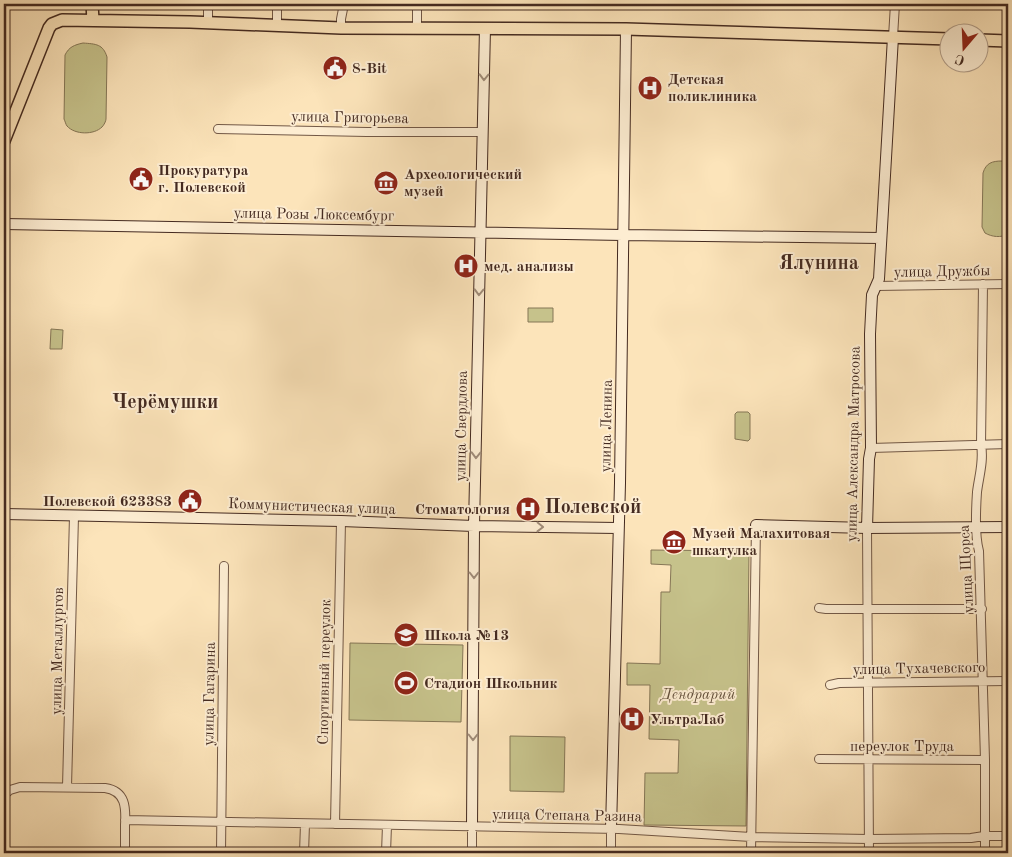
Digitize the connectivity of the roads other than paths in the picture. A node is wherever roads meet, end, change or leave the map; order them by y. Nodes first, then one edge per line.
1 (92, 4) edge
2 (208, 4) edge
3 (277, 4) edge
4 (344, 4) edge
5 (417, 4) edge
6 (895, 4) edge
7 (93, 20) junction
8 (208, 23) junction
9 (277, 26) junction
10 (341, 28) junction
11 (417, 28) junction
12 (485, 28) junction
13 (626, 29) junction
14 (893, 37) junction
15 (940, 39) edge
16 (990, 40) edge
17 (1008, 40) edge
18 (218, 129) dead end
19 (482, 132) junction
20 (4, 141) edge
21 (4, 224) edge
22 (480, 232) junction
23 (623, 235) junction
24 (881, 238) junction
25 (983, 284) junction
26 (1008, 284) edge
27 (876, 286) junction
28 (1008, 444) edge
29 (981, 445) junction
30 (871, 448) junction
31 (4, 514) edge
32 (74, 516) junction
33 (340, 521) junction
34 (756, 525) joint
35 (474, 526) junction
36 (1008, 527) edge
37 (618, 528) junction
38 (867, 528) junction
39 (977, 528) junction
40 (224, 566) dead end
41 (819, 608) dead end
42 (982, 609) junction
43 (868, 610) junction
44 (1008, 681) edge
45 (982, 682) junction
46 (867, 683) junction
47 (830, 685) dead end
48 (819, 759) dead end
49 (868, 759) junction
50 (985, 760) junction
51 (67, 787) junction
52 (4, 795) edge
53 (125, 820) junction
54 (222, 822) junction
55 (305, 824) junction
56 (335, 824) junction
57 (387, 825) junction
58 (472, 827) junction
59 (611, 829) junction
60 (984, 836) junction
61 (1008, 836) edge
62 (751, 837) junction
63 (869, 839) junction
64 (125, 853) edge
65 (221, 853) edge
66 (304, 853) edge
67 (386, 853) edge
68 (472, 853) edge
69 (611, 853) edge
70 (751, 853) edge
71 (869, 853) edge
72 (985, 853) edge

1 - 7 main road
2 - 8 street
3 - 9 street
4 - 10 street
5 - 11 street
6 - 14 street
7 - 8 main road
7 - 20 main road
8 - 9 main road
9 - 10 main road
10 - 11 main road
11 - 12 main road
12 - 13 main road
12 -> 19 street, улица Свердлова
13 - 14 main road
13 - 23 street, улица Ленина
14 - 15 main road
14 - 24 street, улица Александра Матросова
16 - 17 main road
18 - 19 street, улица Григорьева
19 - 22 street, улица Свердлова
21 - 22 street, улица Розы Люксембург
22 - 23 street, улица Розы Люксембург
22 -> 35 street, улица Свердлова
23 - 24 street, улица Розы Люксембург
23 - 37 street, улица Ленина
24 - 27 street, улица Александра Матросова
25 - 26 street, улица Дружбы
25 - 27 street, улица Дружбы
25 - 29 street, улица Щорса
27 - 30 street, улица Александра Матросова
28 - 29 street
29 - 30 street
29 - 39 street, улица Щорса
30 - 38 street, улица Александра Матросова
31 - 32 street, Коммунистическая улица
32 - 33 street, Коммунистическая улица
32 - 51 street, улица Металлургов
33 - 35 street, Коммунистическая улица
33 - 56 street, Спортивный переулок
34 - 38 street
34 - 62 street
35 -> 37 street, Коммунистическая улица
35 -> 58 street, улица Свердлова
36 - 39 street
37 - 59 street, улица Ленина
38 - 39 street
38 - 43 street, улица Александра Матросова
39 - 42 street, улица Щорса
40 - 54 street, улица Гагарина
41 - 43 street
42 - 43 street
42 - 45 street, улица Щорса
43 - 46 street, улица Александра Матросова
44 - 45 street, улица Тухачевского
45 - 46 street, улица Тухачевского
45 - 50 street, улица Щорса
46 - 47 street, улица Тухачевского
46 - 49 street, улица Александра Матросова
48 - 49 street, переулок Труда
49 - 50 street, переулок Труда
49 - 63 street, улица Александра Матросова
50 - 60 street, улица Щорса
51 - 52 street
51 - 53 street
53 - 54 street, улица Степана Разина
53 - 64 street
54 - 55 street, улица Степана Разина
54 - 65 street, улица Гагарина
55 - 56 street, улица Степана Разина
55 - 66 street
56 - 57 street, улица Степана Разина
57 - 58 street, улица Степана Разина
57 - 67 street
58 - 59 street, улица Степана Разина
58 - 68 street, улица Свердлова
59 - 62 street, улица Степана Разина
59 - 69 street, улица Ленина
60 - 61 street, улица Степана Разина
60 - 63 street, улица Степана Разина
60 - 72 street, улица Щорса
62 - 63 street, улица Степана Разина
62 - 70 street
63 - 71 street, улица Александра Матросова

